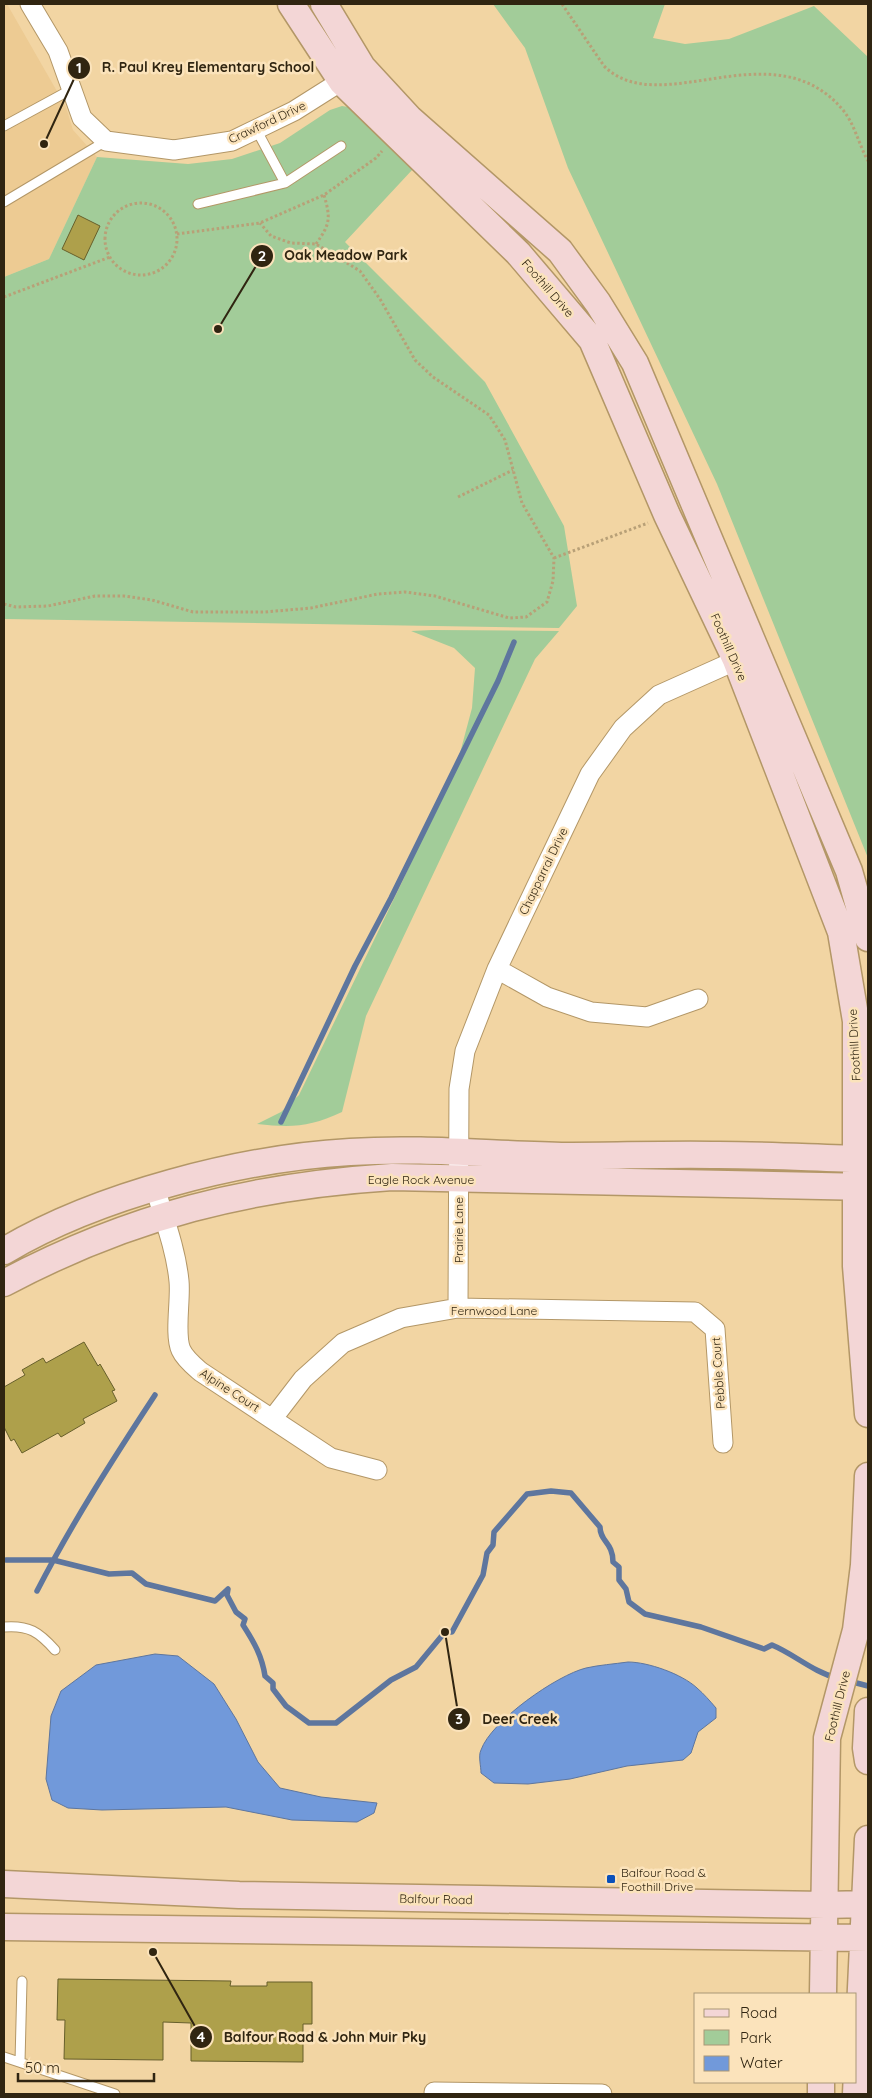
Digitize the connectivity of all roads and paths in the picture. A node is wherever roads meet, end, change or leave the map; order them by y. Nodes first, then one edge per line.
1 (30, 4) edge
2 (291, 4) edge
3 (324, 4) edge
4 (562, 4) edge
5 (352, 74) junction
6 (72, 89) junction
7 (4, 126) edge
8 (256, 129) junction
9 (395, 134) junction
10 (106, 141) junction
11 (341, 146) dead end
12 (868, 161) edge
13 (285, 184) junction
14 (324, 195) junction
15 (4, 202) edge
16 (198, 204) dead end
17 (260, 223) junction
18 (177, 234) junction
19 (316, 244) junction
20 (110, 257) junction
21 (4, 297) edge
22 (513, 470) junction
23 (458, 497) dead end
24 (667, 515) junction
25 (554, 558) junction
26 (4, 604) edge
27 (746, 656) junction
28 (868, 938) edge
29 (496, 969) junction
30 (698, 999) dead end
31 (458, 1153) junction
32 (863, 1159) edge
33 (458, 1178) junction
34 (862, 1186) edge
35 (155, 1188) junction
36 (163, 1215) junction
37 (4, 1251) edge
38 (4, 1283) edge
39 (458, 1308) junction
40 (695, 1312) joint
41 (868, 1414) edge
42 (273, 1418) junction
43 (723, 1443) dead end
44 (377, 1470) dead end
45 (868, 1476) edge
46 (4, 1627) edge
47 (55, 1650) dead end
48 (868, 1711) edge
49 (867, 1755) edge
50 (868, 1838) edge
51 (4, 1884) edge
52 (867, 1904) edge
53 (824, 1905) junction
54 (4, 1926) edge
55 (824, 1938) junction
56 (866, 1938) edge
57 (22, 1981) dead end
58 (823, 1993) edge
59 (4, 2058) edge
60 (20, 2062) junction
61 (857, 2078) edge
62 (434, 2092) dead end
63 (115, 2094) edge
64 (564, 2094) edge
65 (602, 2094) edge

1 - 6 street
2 - 5 street, Foothill Drive
3 - 5 street, Foothill Drive
4 - 12 path
5 - 8 street, Crawford Drive
5 - 9 street, Foothill Drive
5 - 27 street, Foothill Drive
6 - 7 lane
6 - 10 street
8 - 10 street, Crawford Drive
8 - 13 lane
9 - 14 path
9 - 24 street, Foothill Drive
10 - 15 lane
11 - 13 lane
13 - 16 lane
14 - 17 path
14 - 19 path
17 - 18 path
17 - 19 path
18 - 20 path
18 - 20 path
19 - 22 path
20 - 21 path
22 - 23 path
22 - 25 path
24 - 25 path
24 - 27 street, Foothill Drive
25 - 26 path
27 - 28 street, Foothill Drive
27 - 29 street, Chapparral Drive
27 - 32 street, Foothill Drive
29 - 30 street
29 - 31 street, Chapparral Drive
31 - 32 street
31 - 33 street, Prairie Lane
31 - 35 street
32 - 34 street, Foothill Drive
33 - 34 street, Eagle Rock Avenue
33 - 36 street, Eagle Rock Avenue
33 - 39 street, Prairie Lane
34 - 41 street, Foothill Drive
35 - 36 street, Alpine Court
35 - 37 street
36 - 38 street, Eagle Rock Avenue
36 - 42 street, Alpine Court
39 - 40 street, Fernwood Lane
39 - 42 street, Fernwood Lane
40 - 43 street, Pebble Court
42 - 44 street, Alpine Court
45 - 53 street, Foothill Drive
46 - 47 lane
48 - 49 street
50 - 52 street
51 - 53 street, Balfour Road
52 - 53 street, Balfour Road
52 - 56 street
53 - 55 street, Foothill Drive
54 - 55 street
55 - 56 street
55 - 58 street, Foothill Drive
56 - 61 street
57 - 60 lane
59 - 60 lane
60 - 63 lane
62 - 64 street
64 - 65 street

